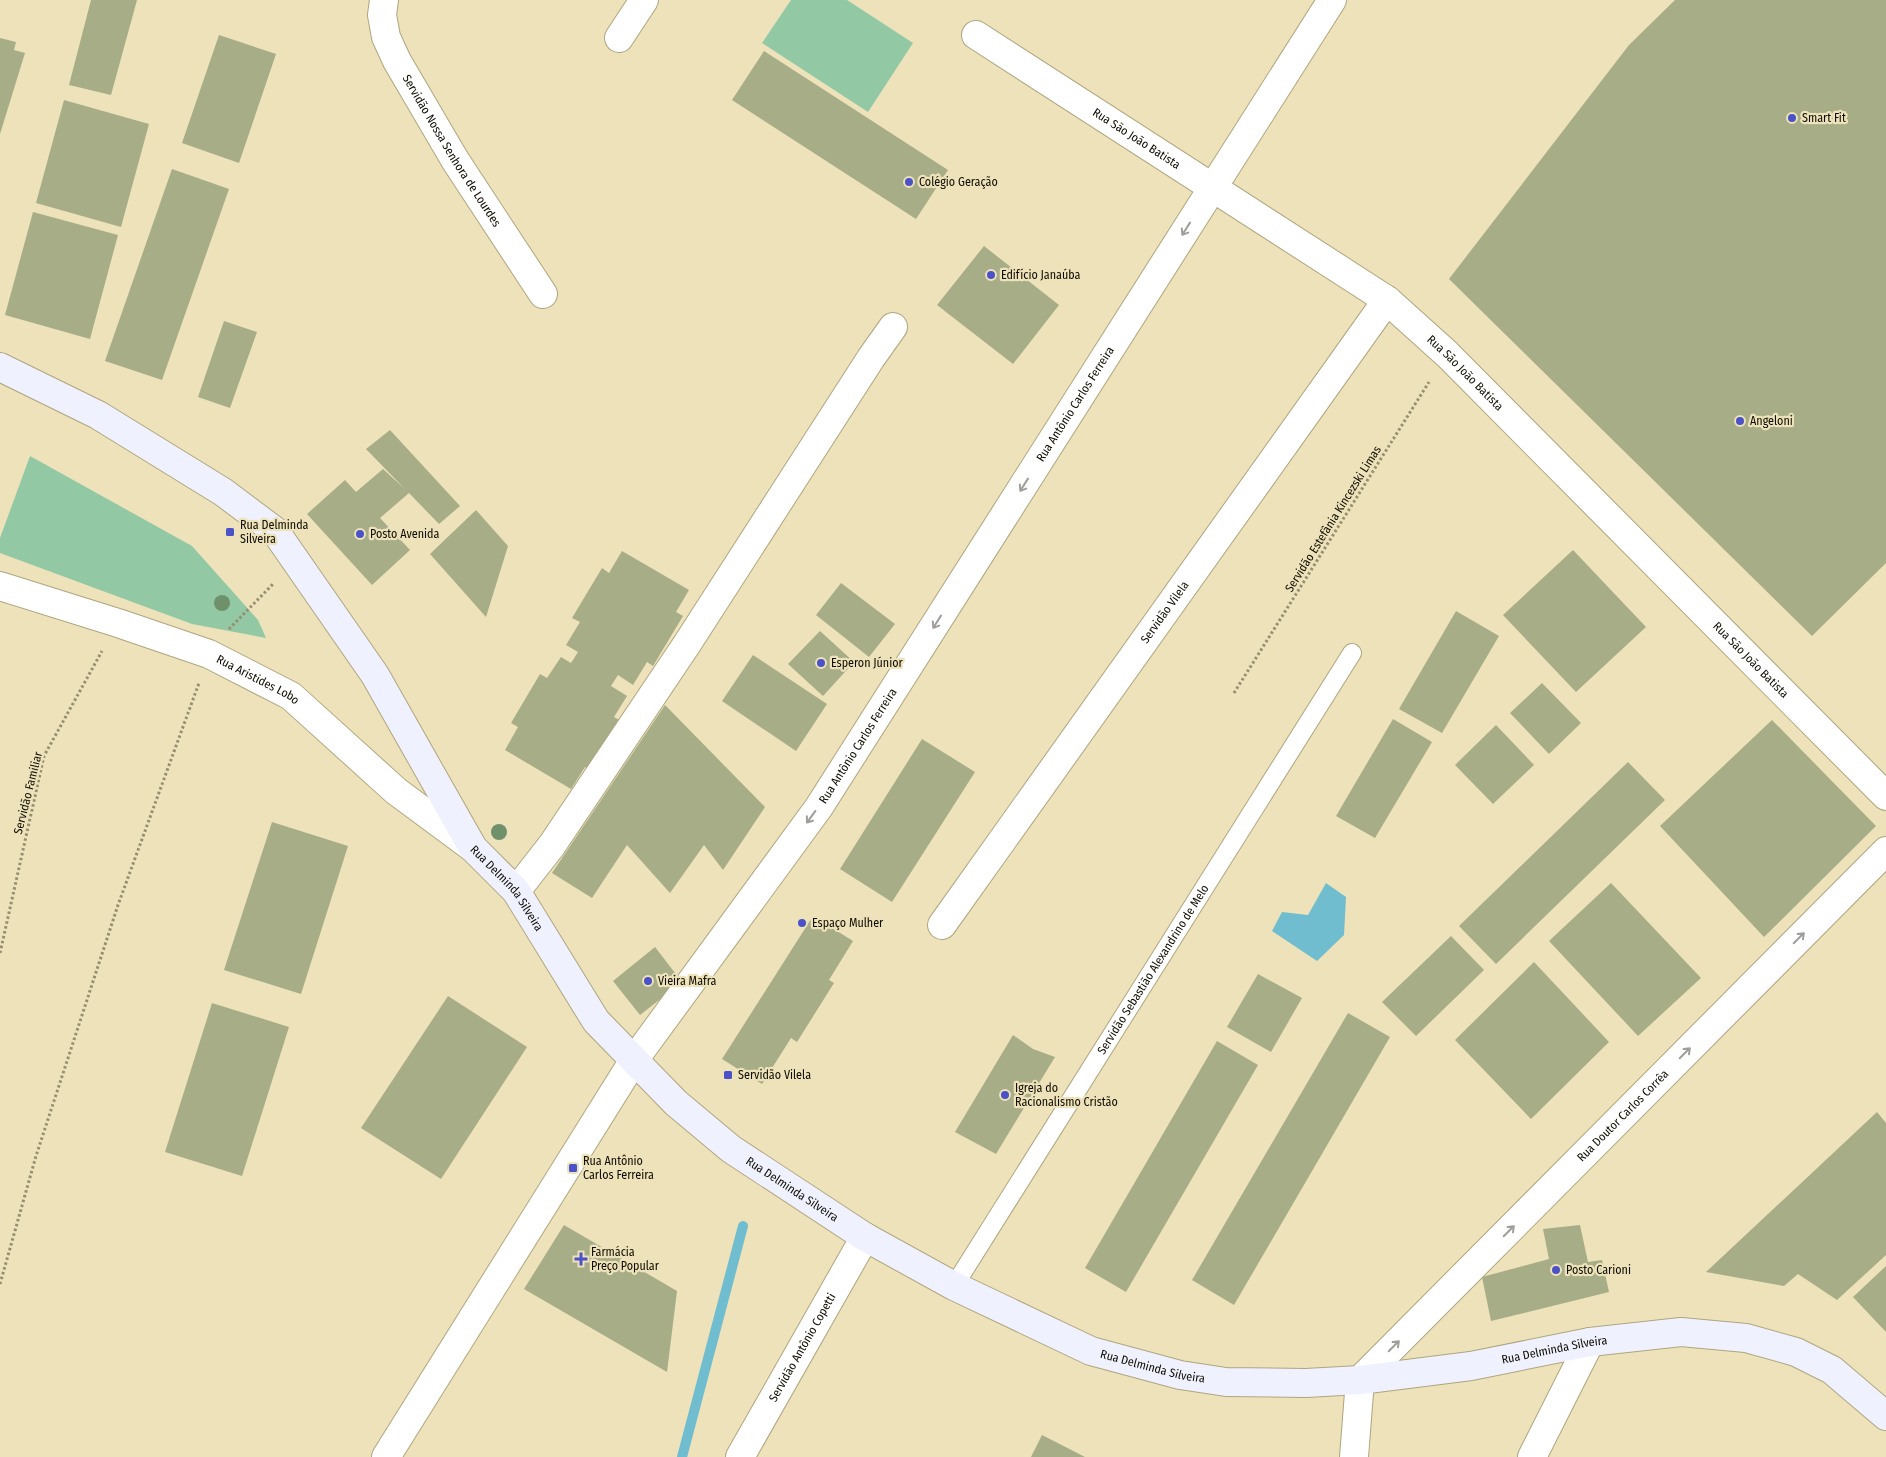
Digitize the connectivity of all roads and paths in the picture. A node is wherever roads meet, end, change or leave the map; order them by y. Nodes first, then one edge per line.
1 (384, 0) edge
2 (644, 0) edge
3 (1332, 0) edge
4 (976, 35) dead end
5 (619, 38) dead end
6 (1212, 188) junction
7 (543, 294) dead end
8 (1387, 300) junction
9 (893, 327) dead end
10 (1447, 354) junction
11 (0, 368) edge
12 (297, 560) junction
13 (0, 586) edge
14 (118, 622) junction
15 (1352, 653) dead end
16 (207, 654) junction
17 (1234, 693) dead end
18 (1886, 796) edge
19 (473, 848) junction
20 (1886, 851) edge
21 (516, 891) junction
22 (942, 925) dead end
23 (0, 953) edge
24 (634, 1060) junction
25 (865, 1237) junction
26 (0, 1284) edge
27 (954, 1286) junction
28 (1590, 1342) junction
29 (1360, 1380) junction
30 (1882, 1404) edge
31 (386, 1457) edge
32 (740, 1457) edge
33 (1354, 1457) edge
34 (1532, 1457) edge

1 - 7 street, Servidão Nossa Senhora de Lourdes
2 - 5 street
3 - 6 street, Rua Antônio Carlos Ferreira
4 - 6 street, Rua São João Batista
6 - 8 street, Rua São João Batista
6 -> 24 street, Rua Antônio Carlos Ferreira
8 - 10 street, Rua São João Batista
8 - 22 street, Servidão Vilela
9 - 21 street
10 - 17 path, Servidão Estefânia Kincezski Limas
10 - 18 street, Rua São João Batista
11 - 12 main road, Rua Delminda Silveira
12 - 16 path
12 - 19 main road, Rua Delminda Silveira
13 - 14 street, Rua Aristides Lobo
14 - 16 street, Rua Aristides Lobo
14 - 23 path, Servidão Familiar
15 - 27 lane, Servidão Sebastião Alexandrino de Melo
16 - 19 street, Rua Aristides Lobo
16 - 26 path
19 - 21 main road, Rua Delminda Silveira
29 -> 20 street, Rua Doutor Carlos Corrêa
21 - 24 main road, Rua Delminda Silveira
24 - 25 main road, Rua Delminda Silveira
24 - 31 street, Rua Antônio Carlos Ferreira
25 - 27 main road, Rua Delminda Silveira
25 - 32 street, Servidão Antônio Copetti
27 - 29 main road, Rua Delminda Silveira
28 - 29 main road, Rua Delminda Silveira
28 - 30 main road, Rua Delminda Silveira
28 - 34 street
29 - 33 street

